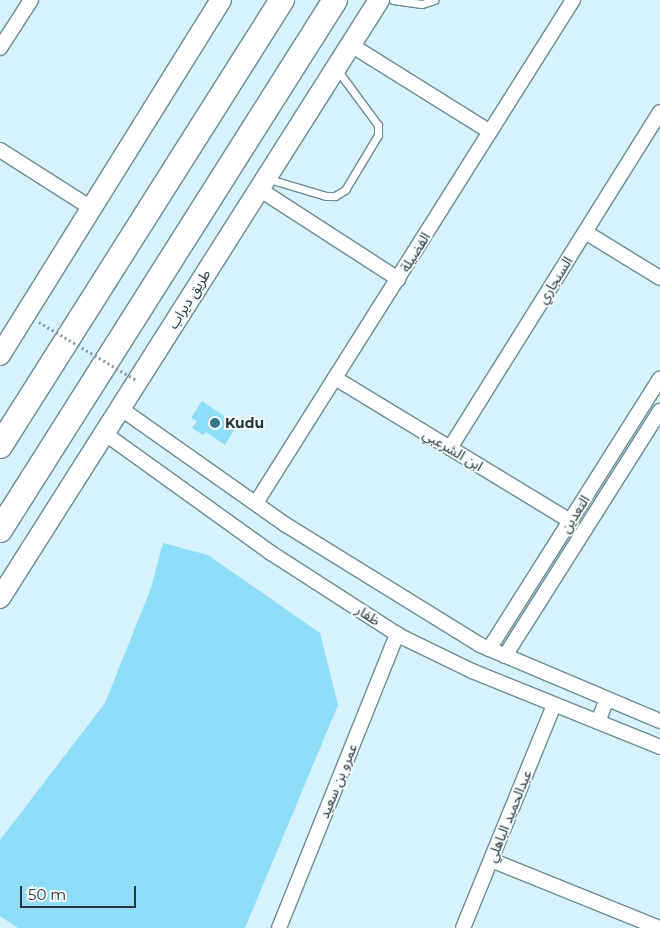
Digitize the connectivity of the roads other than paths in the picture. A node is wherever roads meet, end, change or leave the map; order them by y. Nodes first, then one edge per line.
1 (31, 0) edge
2 (221, 0) edge
3 (282, 0) edge
4 (335, 0) edge
5 (379, 0) edge
6 (393, 0) edge
7 (434, 0) edge
8 (573, 0) edge
9 (351, 45) junction
10 (0, 48) edge
11 (336, 68) junction
12 (660, 112) edge
13 (490, 132) junction
14 (0, 150) edge
15 (262, 184) junction
16 (91, 208) junction
17 (585, 232) junction
18 (660, 278) edge
19 (398, 279) junction
20 (0, 355) edge
21 (335, 378) junction
22 (660, 379) edge
23 (120, 408) junction
24 (660, 411) edge
25 (104, 434) junction
26 (0, 446) edge
27 (450, 448) junction
28 (256, 503) junction
29 (570, 521) junction
30 (0, 530) edge
31 (0, 598) edge
32 (397, 634) junction
33 (489, 649) junction
34 (505, 656) junction
35 (607, 699) junction
36 (554, 705) junction
37 (660, 721) edge
38 (598, 722) junction
39 (660, 747) edge
40 (491, 860) junction
41 (279, 928) edge
42 (463, 928) edge
43 (659, 928) edge

1 - 10 street
2 - 16 main road
3 - 26 highway
4 - 30 highway
5 - 9 main road, طريق ديراب
6 - 7 lane
8 - 13 street, الفضيلة
9 - 11 main road, طريق ديراب
9 - 13 street
11 - 15 main road, طريق ديراب
11 - 15 lane
12 - 17 street, السنجاري
13 - 19 street, الفضيلة
14 - 16 street
15 - 19 street
15 - 23 main road, طريق ديراب
16 - 20 main road
17 - 18 street
17 - 27 street, السنجاري
19 - 21 street, الفضيلة
21 - 27 street, ابن الشرعبي
21 - 28 street, الفضيلة
22 - 29 street, التعدين
23 - 25 main road, طريق ديراب
23 - 28 street
24 - 34 street, التعدين
25 - 31 main road, طريق ديراب
25 - 32 street, ظفار
27 - 29 street, ابن الشرعبي
28 - 33 street
29 - 33 street, التعدين
32 - 36 street, ظفار
32 - 41 street, عمرو بن سعيد
33 - 34 street
34 - 35 street
35 - 37 street
35 - 38 street
36 - 38 street, ظفار
36 - 40 street, عبدالحميد الباهلي
38 - 39 street, ظفار
40 - 42 street, عبدالحميد الباهلي
40 - 43 street

